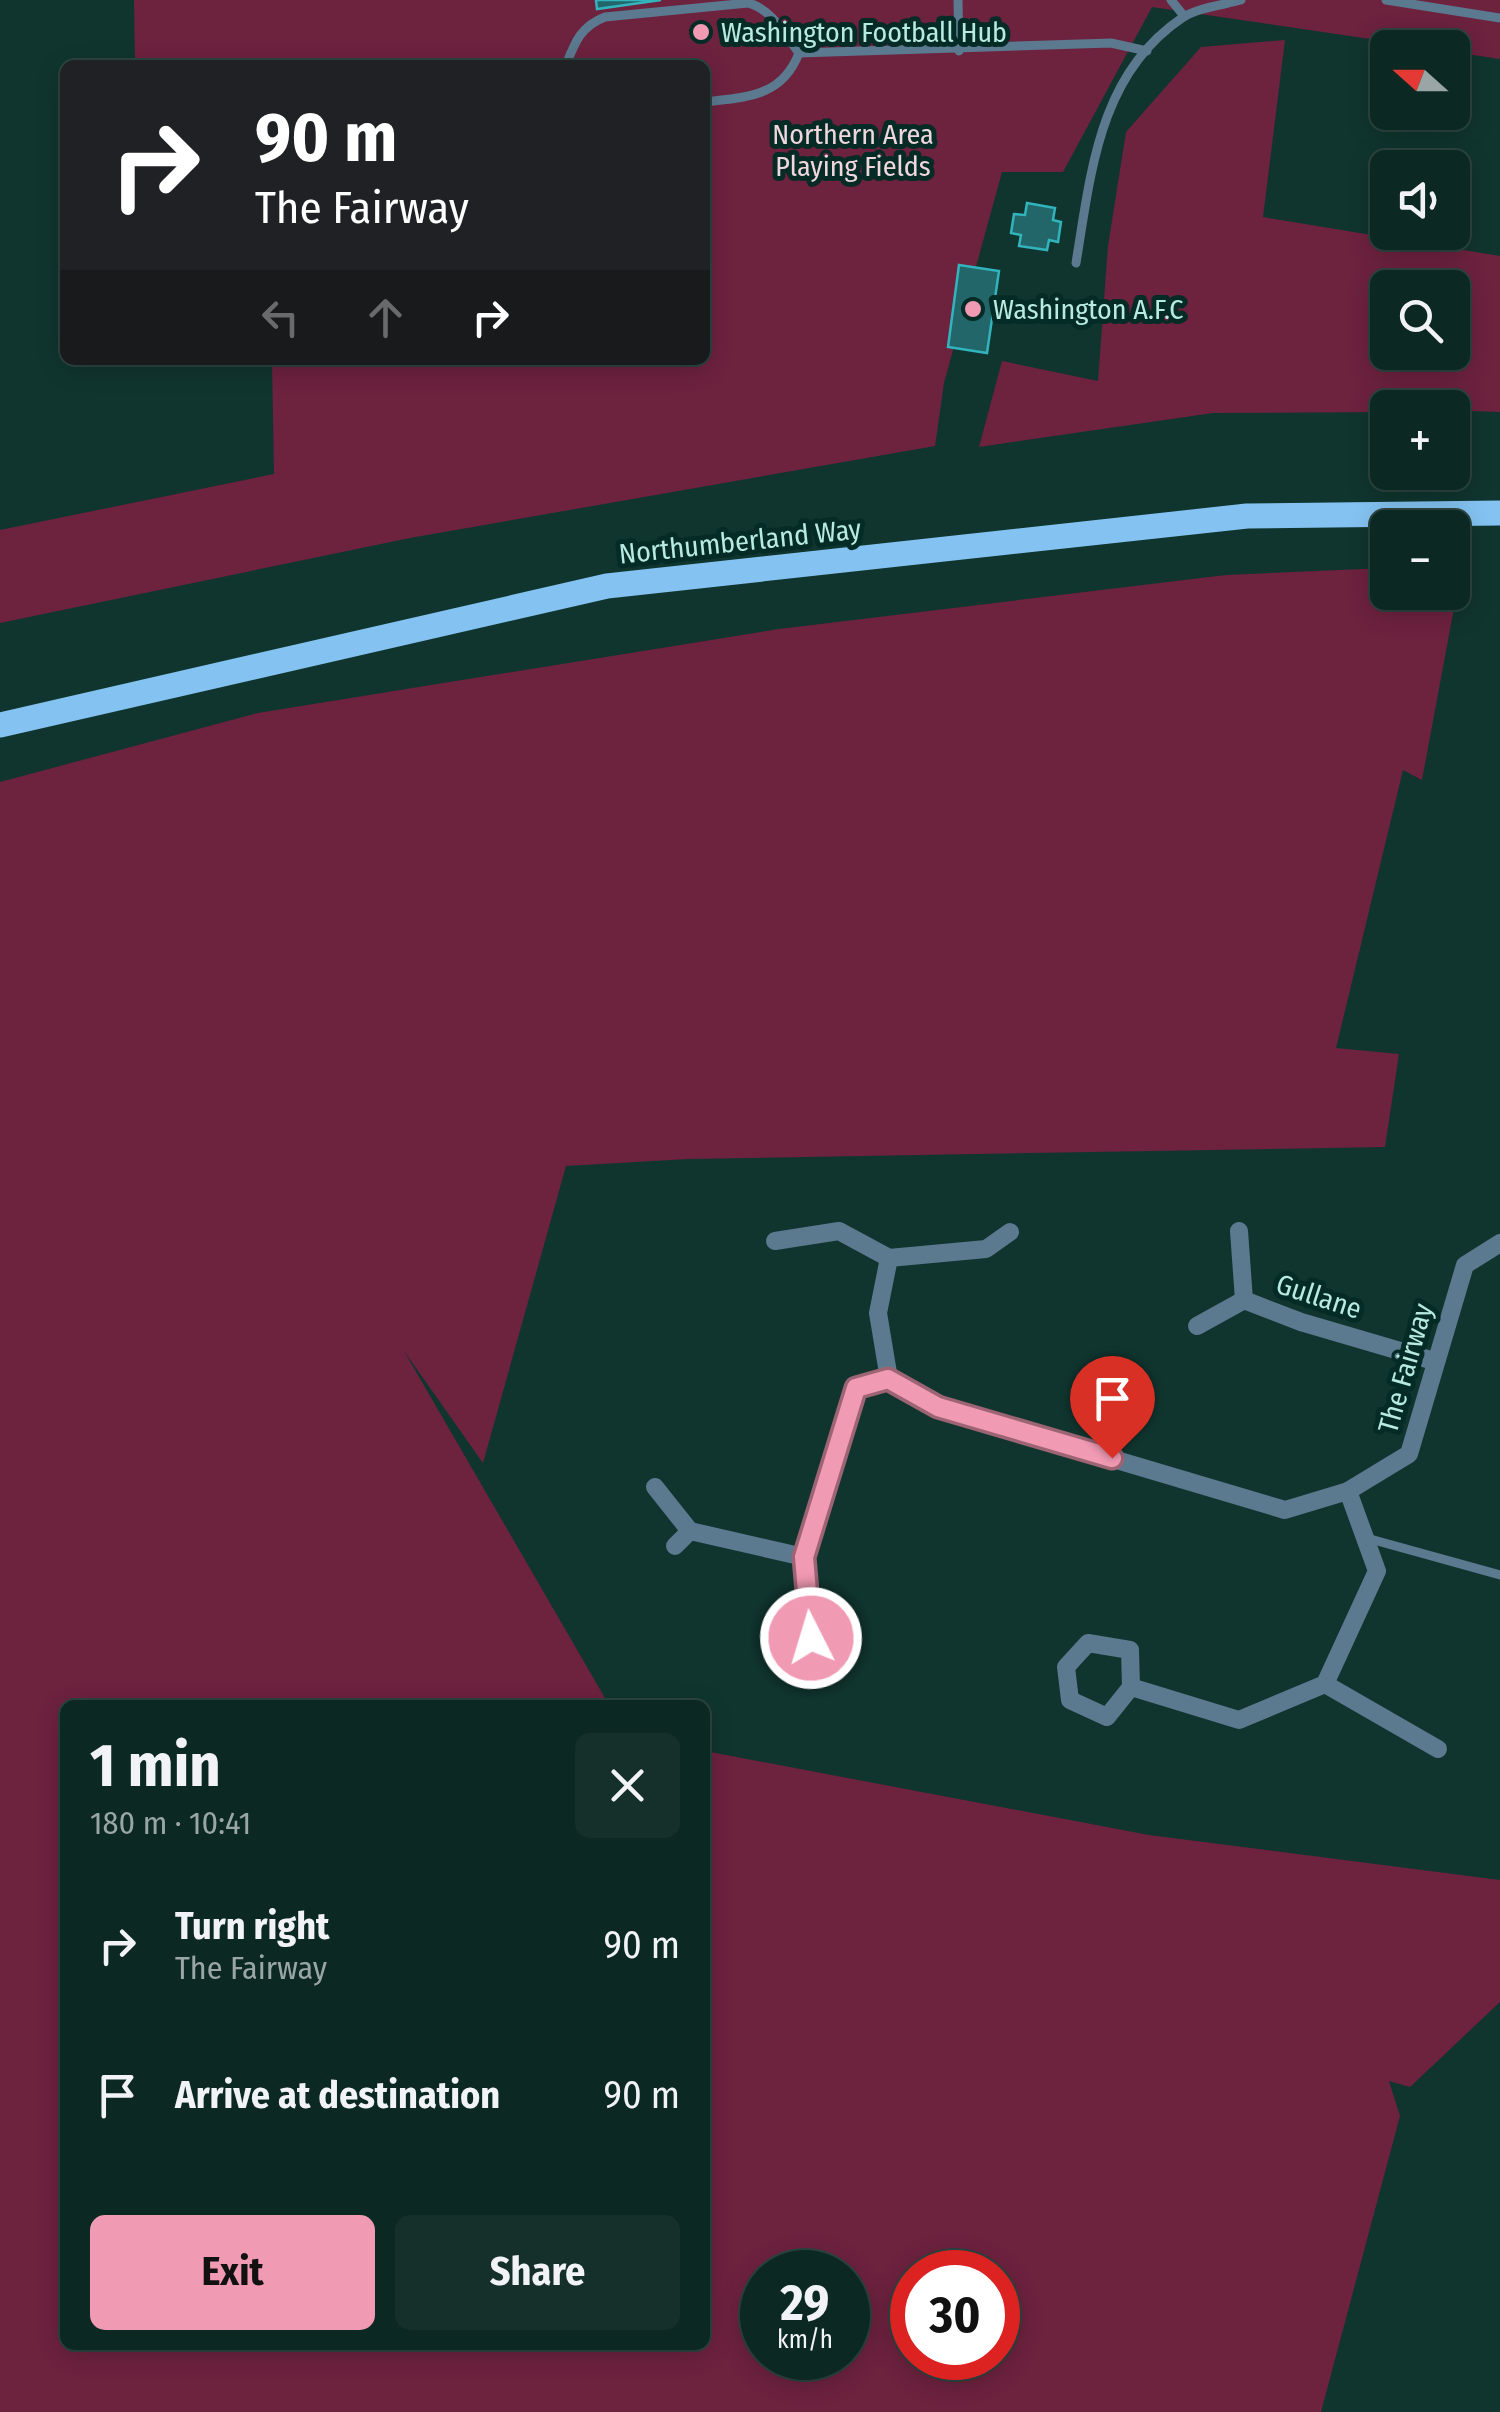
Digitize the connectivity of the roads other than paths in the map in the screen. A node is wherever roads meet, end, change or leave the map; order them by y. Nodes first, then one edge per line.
1 (958, 0) edge
2 (1171, 0) edge
3 (1241, 0) edge
4 (1386, 0) edge
5 (1184, 16) junction
6 (1500, 18) edge
7 (959, 51) junction
8 (1147, 51) junction
9 (798, 53) junction
10 (569, 60) edge
11 (710, 101) edge
12 (1076, 263) dead end
13 (1500, 513) edge
14 (0, 725) edge
15 (1238, 1231) dead end
16 (1010, 1232) dead end
17 (775, 1241) dead end
18 (1500, 1242) edge
19 (889, 1258) junction
20 (1244, 1300) junction
21 (1197, 1326) dead end
22 (1434, 1361) junction
23 (888, 1379) junction
24 (655, 1487) dead end
25 (1348, 1491) junction
26 (690, 1531) junction
27 (1364, 1536) junction
28 (675, 1546) dead end
29 (804, 1557) junction
30 (1500, 1574) edge
31 (811, 1638) dead end
32 (1325, 1684) junction
33 (1131, 1687) junction
34 (1438, 1749) dead end

1 - 7 lane
2 - 5 lane
3 - 5 lane
4 - 6 lane
5 - 8 lane
7 - 8 lane
7 - 9 lane
8 - 12 lane
9 - 10 lane
9 - 11 lane
13 - 14 main road, Northumberland Way
15 - 20 street, Gullane
16 - 19 street
17 - 19 street
18 - 22 street, The Fairway
19 - 23 street
20 - 21 street, Gullane
20 - 22 street, Gullane
22 - 25 street, The Fairway
23 - 25 street, The Fairway
23 - 29 street
24 - 26 street
25 - 27 street
26 - 28 street
26 - 29 street
27 - 30 lane
27 - 32 street
29 - 31 street
32 - 33 street
32 - 34 street
33 - 33 street

